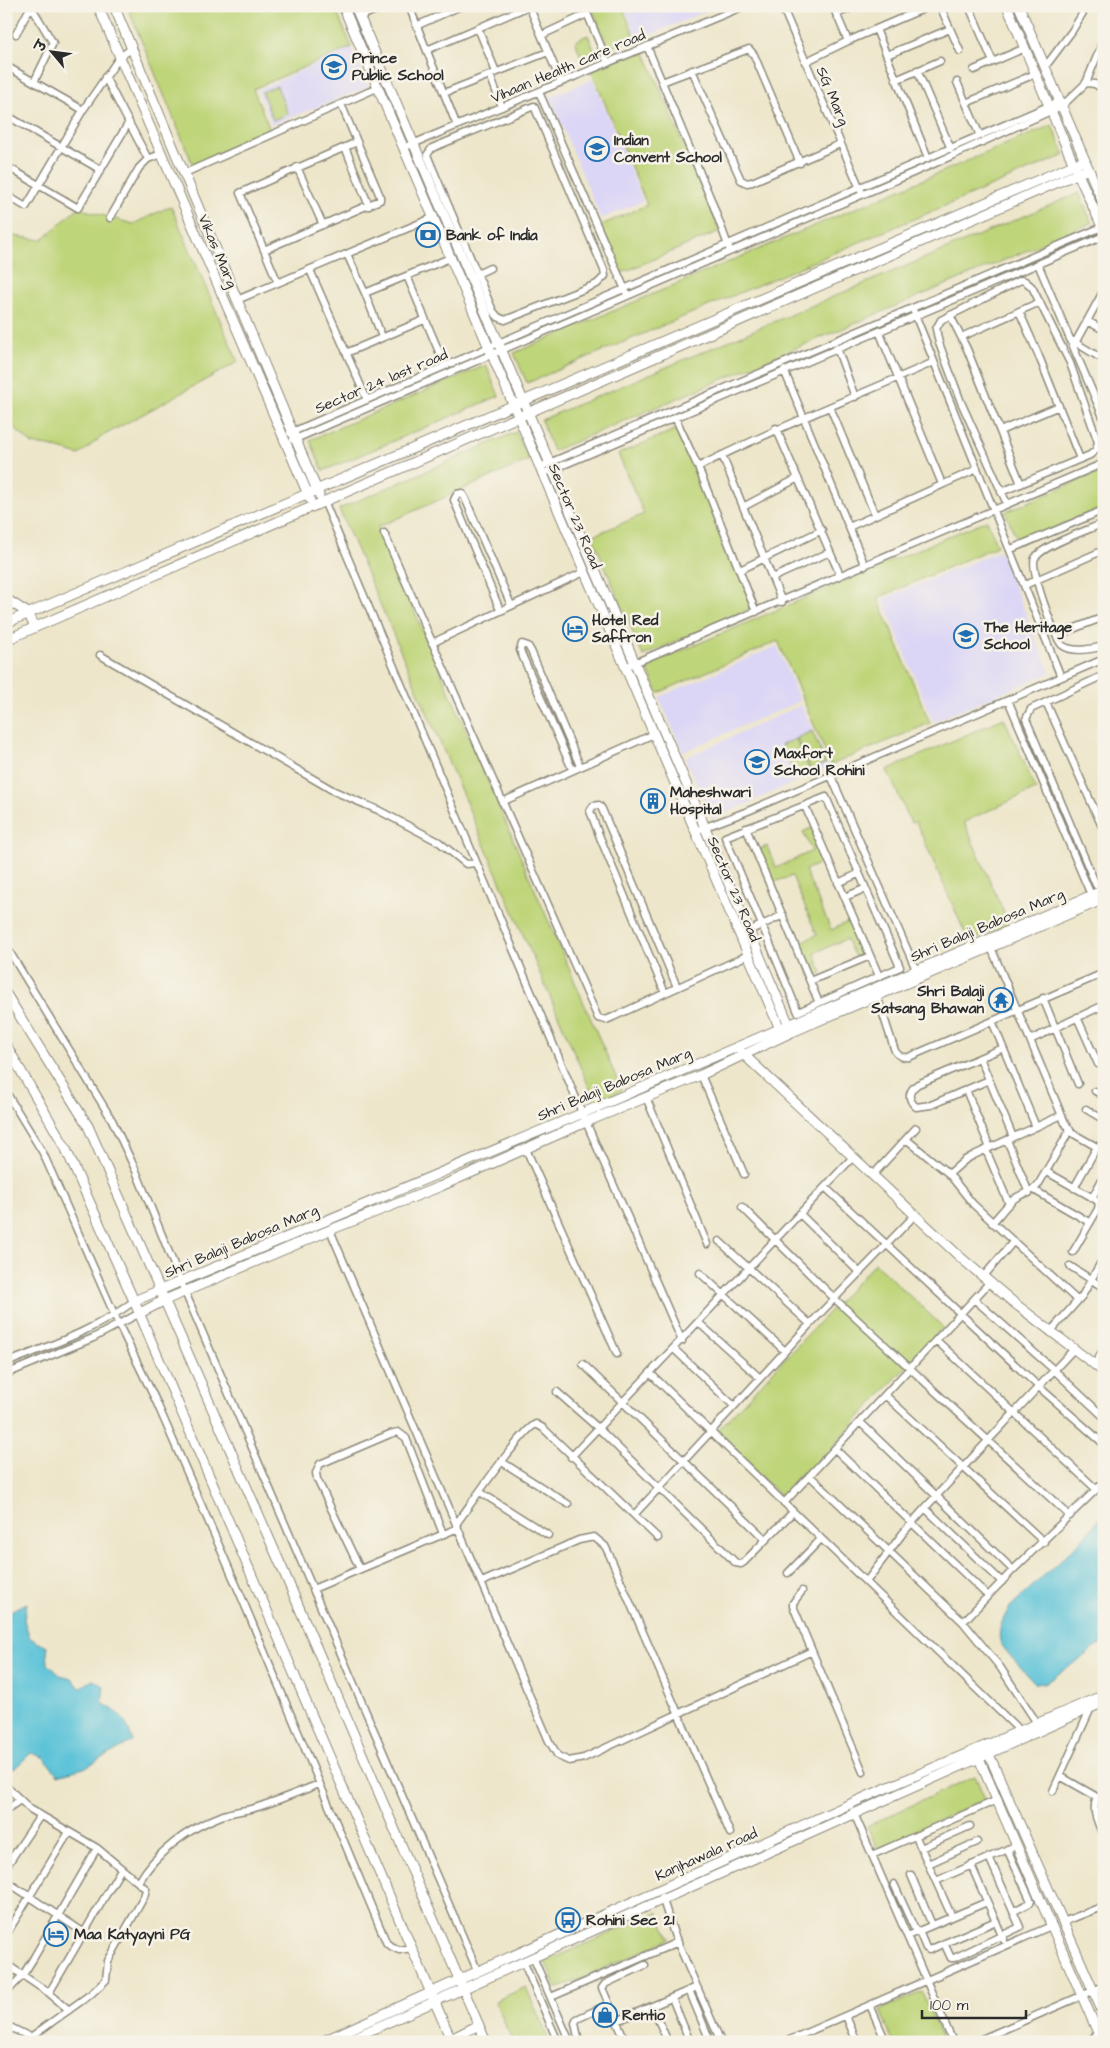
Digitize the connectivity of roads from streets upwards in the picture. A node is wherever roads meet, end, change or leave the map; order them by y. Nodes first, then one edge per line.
1 (31, 6) edge
2 (98, 6) edge
3 (114, 6) edge
4 (343, 6) edge
5 (355, 6) edge
6 (385, 6) edge
7 (409, 6) edge
8 (461, 6) edge
9 (529, 6) edge
10 (584, 6) edge
11 (744, 6) edge
12 (782, 6) edge
13 (833, 6) edge
14 (856, 6) edge
15 (930, 6) edge
16 (940, 6) edge
17 (969, 6) edge
18 (1007, 6) edge
19 (1019, 6) edge
20 (1087, 6) edge
21 (587, 14) junction
22 (836, 14) junction
23 (359, 17) junction
24 (416, 26) junction
25 (478, 28) junction
26 (876, 29) junction
27 (950, 29) junction
28 (16, 34) dead end
29 (542, 35) junction
30 (1104, 39) edge
31 (848, 41) junction
32 (647, 46) junction
33 (132, 48) junction
34 (1024, 48) junction
35 (427, 50) junction
36 (548, 52) junction
37 (960, 52) dead end
38 (886, 56) junction
39 (119, 58) junction
40 (940, 61) dead end
41 (805, 62) junction
42 (993, 62) junction
43 (608, 63) junction
44 (6, 66) edge
45 (1045, 67) junction
46 (692, 70) junction
47 (917, 70) junction
48 (974, 70) dead end
49 (493, 74) junction
50 (1035, 74) junction
51 (105, 77) junction
52 (896, 80) junction
53 (1104, 80) edge
54 (34, 82) junction
55 (562, 82) junction
56 (662, 82) junction
57 (957, 82) dead end
58 (1086, 83) junction
59 (377, 88) junction
60 (1102, 89) edge
61 (539, 92) junction
62 (444, 94) junction
63 (966, 103) junction
64 (1062, 103) junction
65 (341, 104) junction
66 (502, 107) junction
67 (1050, 108) junction
68 (83, 110) junction
69 (6, 115) edge
70 (129, 122) junction
71 (457, 126) junction
72 (980, 136) junction
73 (357, 142) junction
74 (414, 143) junction
75 (840, 144) junction
76 (62, 147) junction
77 (345, 147) junction
78 (403, 148) junction
79 (950, 149) junction
80 (161, 154) junction
81 (928, 158) junction
82 (148, 159) junction
83 (800, 163) junction
84 (1087, 164) junction
85 (6, 166) edge
86 (297, 168) junction
87 (101, 170) junction
88 (1076, 170) junction
89 (185, 173) junction
90 (39, 185) junction
91 (859, 188) junction
92 (6, 195) edge
93 (862, 195) junction
94 (1104, 205) edge
95 (369, 206) junction
96 (110, 218) dead end
97 (432, 218) junction
98 (323, 225) junction
99 (1103, 231) edge
100 (728, 248) junction
101 (264, 250) junction
102 (347, 254) junction
103 (450, 258) junction
104 (1038, 264) junction
105 (490, 268) dead end
106 (310, 270) junction
107 (407, 276) junction
108 (474, 276) junction
109 (278, 281) junction
110 (1104, 290) edge
111 (626, 292) junction
112 (365, 293) junction
113 (237, 300) junction
114 (1040, 302) junction
115 (912, 308) junction
116 (1019, 311) junction
117 (950, 315) junction
118 (915, 316) junction
119 (424, 320) junction
120 (1086, 321) junction
121 (1104, 330) edge
122 (879, 331) junction
123 (382, 337) junction
124 (962, 337) junction
125 (1073, 341) junction
126 (500, 347) junction
127 (837, 348) junction
128 (490, 351) junction
129 (346, 352) junction
130 (1104, 360) edge
131 (934, 362) junction
132 (445, 366) junction
133 (784, 370) junction
134 (900, 378) junction
135 (855, 397) junction
136 (366, 400) junction
137 (523, 401) junction
138 (513, 406) junction
139 (830, 406) junction
140 (1059, 406) junction
141 (528, 412) junction
142 (518, 417) junction
143 (675, 417) junction
144 (803, 418) junction
145 (1104, 419) edge
146 (776, 428) junction
147 (1000, 431) junction
148 (294, 436) junction
149 (284, 440) junction
150 (722, 455) junction
151 (1080, 459) junction
152 (1104, 463) edge
153 (551, 466) junction
154 (698, 467) junction
155 (978, 469) junction
156 (541, 470) junction
157 (798, 478) junction
158 (942, 484) junction
159 (1021, 484) junction
160 (317, 490) junction
161 (1002, 492) junction
162 (308, 494) junction
163 (323, 501) junction
164 (1007, 504) junction
165 (313, 506) junction
166 (743, 507) junction
167 (994, 510) junction
168 (1104, 510) edge
169 (875, 515) junction
170 (1104, 523) edge
171 (850, 527) junction
172 (822, 530) junction
173 (384, 533) dead end
174 (1011, 549) junction
175 (1104, 550) edge
176 (830, 552) junction
177 (764, 558) junction
178 (864, 566) junction
179 (740, 570) junction
180 (584, 572) junction
181 (840, 575) junction
182 (772, 578) junction
183 (1036, 580) junction
184 (1025, 585) junction
185 (6, 599) edge
186 (782, 602) junction
187 (511, 605) junction
188 (500, 610) junction
189 (756, 612) junction
190 (28, 613) junction
191 (1104, 617) edge
192 (6, 623) edge
193 (35, 627) junction
194 (1057, 635) junction
195 (6, 640) edge
196 (432, 642) junction
197 (1104, 646) edge
198 (100, 655) dead end
199 (1104, 659) edge
200 (635, 662) junction
201 (625, 667) junction
202 (1104, 675) edge
203 (1062, 677) junction
204 (1008, 700) junction
205 (1046, 702) junction
206 (654, 734) junction
207 (580, 766) junction
208 (572, 769) junction
209 (831, 776) junction
210 (502, 802) junction
211 (805, 806) junction
212 (706, 828) junction
213 (746, 828) junction
214 (609, 829) junction
215 (1104, 831) edge
216 (695, 832) junction
217 (599, 835) junction
218 (476, 863) junction
219 (858, 874) junction
220 (876, 881) junction
221 (1104, 881) edge
222 (838, 883) junction
223 (864, 887) junction
224 (1100, 887) edge
225 (1090, 892) junction
226 (845, 898) junction
227 (1104, 899) edge
228 (640, 901) junction
229 (628, 907) junction
230 (783, 915) junction
231 (762, 925) junction
232 (749, 931) junction
233 (739, 935) junction
234 (989, 943) junction
235 (6, 946) edge
236 (748, 955) junction
237 (870, 956) junction
238 (1104, 973) edge
239 (917, 974) junction
240 (879, 976) junction
241 (810, 981) junction
242 (677, 987) junction
243 (665, 992) junction
244 (6, 994) edge
245 (877, 996) junction
246 (1043, 998) junction
247 (819, 1003) junction
248 (1104, 1005) edge
249 (1017, 1010) junction
250 (1077, 1017) junction
251 (992, 1021) junction
252 (790, 1028) junction
253 (1054, 1028) junction
254 (781, 1032) junction
255 (1030, 1040) junction
256 (6, 1045) edge
257 (735, 1047) junction
258 (1003, 1048) junction
259 (745, 1055) junction
260 (980, 1058) junction
261 (1098, 1064) dead end
262 (701, 1075) junction
263 (989, 1080) junction
264 (1078, 1084) dead end
265 (966, 1090) junction
266 (1095, 1091) dead end
267 (6, 1092) edge
268 (1104, 1096) edge
269 (646, 1097) junction
270 (1086, 1109) dead end
271 (1062, 1115) junction
272 (584, 1117) junction
273 (1104, 1120) edge
274 (1036, 1126) junction
275 (916, 1128) dead end
276 (1070, 1130) junction
277 (906, 1139) junction
278 (1010, 1139) junction
279 (1097, 1147) junction
280 (526, 1148) junction
281 (988, 1149) junction
282 (1104, 1151) edge
283 (853, 1157) junction
284 (1047, 1172) junction
285 (744, 1174) dead end
286 (949, 1174) junction
287 (872, 1176) junction
288 (1104, 1176) edge
289 (825, 1187) junction
290 (1074, 1188) junction
291 (1031, 1192) junction
292 (1092, 1198) junction
293 (1009, 1204) junction
294 (742, 1207) dead end
295 (800, 1214) junction
296 (915, 1215) junction
297 (1089, 1222) junction
298 (992, 1223) junction
299 (330, 1230) junction
300 (775, 1241) junction
301 (720, 1242) dead end
302 (1013, 1242) junction
303 (707, 1244) dead end
304 (887, 1244) junction
305 (1073, 1252) dead end
306 (1104, 1257) edge
307 (1070, 1266) dead end
308 (750, 1268) junction
309 (700, 1273) dead end
310 (860, 1273) junction
311 (986, 1280) junction
312 (1091, 1280) junction
313 (181, 1281) junction
314 (1104, 1288) edge
315 (160, 1289) junction
316 (185, 1292) junction
317 (725, 1295) junction
318 (835, 1299) junction
319 (165, 1300) junction
320 (974, 1300) junction
321 (134, 1301) junction
322 (1078, 1301) junction
323 (140, 1313) junction
324 (961, 1314) junction
325 (114, 1316) junction
326 (699, 1323) junction
327 (810, 1324) junction
328 (118, 1325) junction
329 (1050, 1332) junction
330 (936, 1340) junction
331 (682, 1341) junction
332 (674, 1349) junction
333 (1104, 1349) edge
334 (1073, 1350) junction
335 (785, 1351) junction
336 (617, 1354) dead end
337 (6, 1363) edge
338 (584, 1364) dead end
339 (1094, 1365) junction
340 (910, 1368) junction
341 (1054, 1370) junction
342 (1104, 1372) edge
343 (650, 1373) junction
344 (6, 1374) edge
345 (760, 1378) junction
346 (1039, 1387) junction
347 (558, 1392) dead end
348 (885, 1395) junction
349 (623, 1403) junction
350 (734, 1406) junction
351 (1014, 1413) junction
352 (1104, 1417) edge
353 (860, 1422) junction
354 (598, 1428) junction
355 (710, 1432) junction
356 (989, 1441) junction
357 (1104, 1444) edge
358 (835, 1448) junction
359 (571, 1457) junction
360 (685, 1460) junction
361 (502, 1462) junction
362 (964, 1468) junction
363 (810, 1476) junction
364 (1104, 1482) edge
365 (660, 1487) junction
366 (1096, 1490) junction
367 (480, 1492) junction
368 (937, 1495) junction
369 (784, 1503) junction
370 (568, 1504) dead end
371 (925, 1508) junction
372 (793, 1512) junction
373 (634, 1516) junction
374 (1070, 1516) junction
375 (912, 1523) junction
376 (457, 1526) junction
377 (443, 1534) junction
378 (548, 1535) dead end
379 (658, 1538) dead end
380 (765, 1539) junction
381 (821, 1539) junction
382 (1044, 1542) junction
383 (889, 1553) junction
384 (360, 1569) junction
385 (1013, 1570) junction
386 (788, 1573) dead end
387 (482, 1582) junction
388 (866, 1582) junction
389 (1002, 1582) junction
390 (313, 1589) junction
391 (802, 1591) dead end
392 (988, 1596) junction
393 (963, 1622) junction
394 (812, 1651) junction
395 (1104, 1695) edge
396 (1104, 1702) edge
397 (1091, 1708) junction
398 (676, 1713) junction
399 (1037, 1723) junction
400 (1019, 1730) junction
401 (987, 1750) junction
402 (977, 1754) junction
403 (863, 1772) dead end
404 (1060, 1776) junction
405 (319, 1784) junction
406 (6, 1786) edge
407 (1053, 1791) dead end
408 (1097, 1797) junction
409 (20, 1800) junction
410 (997, 1800) junction
411 (1104, 1801) edge
412 (850, 1804) junction
413 (6, 1810) edge
414 (854, 1814) junction
415 (40, 1816) junction
416 (970, 1826) dead end
417 (69, 1832) junction
418 (730, 1833) dead end
419 (1104, 1837) edge
420 (916, 1838) junction
421 (977, 1842) dead end
422 (1017, 1845) junction
423 (97, 1848) junction
424 (921, 1848) junction
425 (1007, 1849) junction
426 (872, 1856) junction
427 (989, 1857) junction
428 (928, 1864) junction
429 (971, 1866) junction
430 (6, 1867) edge
431 (121, 1869) junction
432 (911, 1875) dead end
433 (6, 1881) edge
434 (139, 1882) junction
435 (936, 1882) junction
436 (894, 1884) dead end
437 (662, 1894) junction
438 (30, 1897) junction
439 (987, 1902) junction
440 (1104, 1906) edge
441 (1014, 1911) junction
442 (57, 1915) junction
443 (952, 1917) junction
444 (996, 1921) junction
445 (1063, 1922) junction
446 (932, 1926) junction
447 (1051, 1926) junction
448 (84, 1932) junction
449 (917, 1932) junction
450 (6, 1935) edge
451 (907, 1936) junction
452 (1003, 1937) junction
453 (678, 1942) junction
454 (944, 1943) junction
455 (1007, 1945) junction
456 (412, 1948) junction
457 (533, 1956) junction
458 (523, 1961) junction
459 (6, 1964) edge
460 (646, 1965) dead end
461 (478, 1972) junction
462 (23, 1975) junction
463 (926, 1980) junction
464 (462, 1984) junction
465 (1104, 1986) edge
466 (697, 1987) junction
467 (688, 1990) junction
468 (1094, 1991) junction
469 (6, 1993) edge
470 (48, 1993) junction
471 (1082, 1996) junction
472 (433, 1997) junction
473 (551, 1997) junction
474 (672, 1998) junction
475 (609, 2004) junction
476 (870, 2005) junction
477 (652, 2006) junction
478 (69, 2010) junction
479 (1104, 2015) edge
480 (846, 2016) junction
481 (617, 2021) junction
482 (6, 2025) edge
483 (479, 2025) junction
484 (31, 2037) junction
485 (1101, 2038) edge
486 (452, 2040) edge
487 (40, 2042) edge
488 (321, 2042) edge
489 (344, 2042) edge
490 (486, 2042) edge
491 (558, 2042) edge
492 (570, 2042) edge
493 (580, 2042) edge
494 (626, 2042) edge
495 (668, 2042) edge
496 (690, 2042) edge
497 (706, 2042) edge
498 (720, 2042) edge
499 (785, 2042) edge
500 (857, 2042) edge
501 (886, 2042) edge
502 (953, 2042) edge
503 (975, 2042) edge
504 (1084, 2042) edge

1 - 28 street
1 - 54 street
2 - 39 street, Vikas Marg
3 - 33 street, Vikas Marg
4 - 59 street, Sector 23 Road
5 - 23 street, Sector 23 Road
6 - 23 street
7 - 24 street
8 - 24 street
9 - 25 street
9 - 29 street
10 - 21 street
11 - 32 street, Vihaan Health care road
12 - 41 street, SG Marg
13 - 22 street
14 - 22 street
15 - 26 street
16 - 27 street
17 - 42 street
18 - 34 street
19 - 45 street
20 - 45 street
21 - 29 street
21 - 43 street
22 - 31 street
23 - 74 street, Sector 23 Road
24 - 35 street
25 - 35 street
25 - 49 street
26 - 31 street
26 - 38 street
27 - 37 street
27 - 38 street
29 - 36 street
30 - 58 street
31 - 41 street
32 - 43 street, Vihaan Health care road
32 - 56 street
33 - 39 street
33 - 89 street, Vikas Marg
34 - 42 street
34 - 50 street
35 - 62 street
36 - 49 street
36 - 55 street
38 - 52 street
39 - 51 street
39 - 80 street, Vikas Marg
40 - 47 street
41 - 75 street, SG Marg
42 - 48 street
43 - 55 street, Vihaan Health care road
44 - 54 street
45 - 64 street
46 - 56 street
46 - 83 street
46 - 83 street
47 - 52 street
47 - 79 street
49 - 62 street
49 - 66 street
50 - 63 street
50 - 67 street
51 - 68 street
51 - 70 street
52 - 81 street
53 - 60 street
54 - 68 street
55 - 61 street, Vihaan Health care road
56 - 100 street
57 - 63 street
58 - 60 street
58 - 64 street
59 - 65 street
59 - 78 street, Sector 23 Road
61 - 66 street, Vihaan Health care road
61 - 111 street
62 - 71 street
63 - 72 street
64 - 67 street
64 - 84 street
65 - 73 street
65 - 89 street
66 - 71 street, Vihaan Health care road
67 - 72 street
67 - 88 street
67 - 93 street
68 - 76 street
69 - 76 street
70 - 82 street
70 - 87 street
71 - 74 street, Vihaan Health care road
72 - 79 street
73 - 77 street
73 - 95 street
74 - 78 street, Vihaan Health care road
74 - 108 street, Sector 23 Road
75 - 83 street
75 - 91 street, SG Marg
76 - 87 street
76 - 90 street
77 - 86 street
77 - 95 street
78 - 97 street, Sector 23 Road
79 - 81 street
80 - 82 street
80 - 149 street, Vikas Marg
81 - 91 street
82 - 96 street
84 - 88 street
84 - 94 street
85 - 90 street
86 - 98 street
86 - 101 street
87 - 90 street
88 - 99 street
88 - 137 street
88 - 141 street
89 - 113 street, Vikas Marg
90 - 92 street
91 - 93 street, SG Marg
91 - 100 street
93 - 100 street
95 - 98 street
97 - 102 street
97 - 103 street, Sector 23 Road
98 - 101 street
99 - 104 street
99 - 115 street
100 - 111 street
101 - 109 street
102 - 106 street
102 - 112 street
103 - 107 street
103 - 128 street, Sector 23 Road
104 - 118 street
104 - 125 street
105 - 108 street
106 - 109 street
106 - 129 street
107 - 112 street
107 - 119 street
108 - 108 street
108 - 126 street, Sector 23 Road
109 - 113 street
110 - 120 street
111 - 126 street
112 - 123 street
113 - 148 street, Vikas Marg
114 - 116 street
114 - 117 street
114 - 151 street
115 - 118 street
115 - 153 street
116 - 124 street
116 - 140 street
117 - 124 street
117 - 161 street
118 - 122 street
118 - 131 street
119 - 123 street
119 - 132 street
120 - 121 street
120 - 125 street
122 - 127 street
122 - 134 street
123 - 129 street
124 - 147 street
125 - 130 street
125 - 145 street
126 - 128 street
126 - 137 street, Sector 23 Road
127 - 133 street
127 - 135 street
128 - 132 street, Sector 24 last road
128 - 138 street, Sector 23 Road
128 - 148 street, Sector 24 last road
129 - 136 street
131 - 134 street
131 - 155 street
132 - 136 street, Sector 24 last road
133 - 143 street
133 - 144 street
134 - 135 street
134 - 158 street
135 - 139 street
136 - 148 street, Sector 24 last road
137 - 138 street
137 - 141 street, Sector 23 Road
138 - 142 street, Sector 23 Road
138 - 160 street
139 - 144 street
139 - 169 street
140 - 147 street
140 - 151 street
141 - 142 street
141 - 153 street, Sector 23 Road
142 - 156 street, Sector 23 Road
142 - 163 street
143 - 153 street
143 - 154 street
144 - 146 street
144 - 171 street
146 - 150 street
146 - 157 street
147 - 159 street
148 - 149 street, Sector 24 last road
148 - 160 street, Vikas Marg
149 - 162 street, Vikas Marg
150 - 154 street
150 - 166 street
151 - 159 street
152 - 164 street
153 - 156 street
153 - 200 street, Sector 23 Road
154 - 179 street
155 - 158 street
155 - 167 street
156 - 180 street, Sector 23 Road
157 - 166 street
157 - 172 street
158 - 169 street
159 - 161 street
160 - 162 street
160 - 163 street, Vikas Marg
161 - 164 street
162 - 165 street, Vikas Marg
162 - 190 street
163 - 165 street
163 - 218 street
164 - 167 street
165 - 193 street
166 - 177 street
167 - 174 street
167 - 178 street
168 - 174 street
169 - 171 street
170 - 183 street
171 - 178 street
172 - 176 street
172 - 177 street
173 - 196 street
174 - 184 street
175 - 183 street
176 - 181 street
176 - 182 street
177 - 179 street
177 - 182 street
178 - 181 street
179 - 189 street
180 - 187 street
180 - 201 street, Sector 23 Road
181 - 186 street
182 - 186 street
183 - 184 street
183 - 194 street
184 - 203 street
185 - 190 street
186 - 189 street
187 - 188 street
187 - 188 street
188 - 196 street
189 - 200 street
190 - 192 street
190 - 193 street
191 - 194 street
193 - 195 street
194 - 197 street
196 - 210 street
198 - 218 street
199 - 203 street
200 - 201 street
200 - 212 street, Sector 23 Road
201 - 206 street, Sector 23 Road
202 - 205 street
203 - 204 street
204 - 209 street
204 - 225 street
205 - 215 street
205 - 224 street
206 - 207 street
206 - 216 street, Sector 23 Road
207 - 208 street
207 - 208 street
208 - 210 street
209 - 212 street
209 - 220 street
210 - 243 street
211 - 213 street
211 - 219 street
211 - 222 street
212 - 216 street
212 - 232 street, Sector 23 Road
213 - 230 street
213 - 231 street
214 - 217 street
214 - 217 street
214 - 228 street
216 - 233 street, Sector 23 Road
217 - 229 street
218 - 272 street
219 - 222 street
219 - 223 street
220 - 223 street
220 - 239 street
221 - 224 street
222 - 226 street
223 - 226 street
223 - 240 street
224 - 225 street, Shri Balaji Babosa Marg
225 - 234 street, Shri Balaji Babosa Marg
226 - 237 street
227 - 234 street, Shri Balaji Babosa Marg
228 - 229 street
228 - 242 street
229 - 243 street
230 - 231 street
230 - 241 street
231 - 232 street
231 - 247 street
232 - 233 street
232 - 252 street, Sector 23 Road
233 - 236 street, Sector 23 Road
234 - 239 street, Shri Balaji Babosa Marg
234 - 249 street
235 - 313 street
236 - 242 street
236 - 254 street, Sector 23 Road
237 - 240 street
237 - 241 street
238 - 246 street
239 - 245 street, Shri Balaji Babosa Marg
239 - 252 street, Shri Balaji Babosa Marg
240 - 247 street
241 - 247 street
242 - 243 street
244 - 315 street
245 - 251 street
245 - 252 street, Shri Balaji Babosa Marg
246 - 249 street
246 - 253 street
248 - 250 street
249 - 251 street
249 - 255 street
250 - 253 street
250 - 261 street
251 - 258 street
252 - 254 street, Shri Balaji Babosa Marg
253 - 255 street
253 - 264 street
254 - 257 street, Shri Balaji Babosa Marg
254 - 259 street, Shri Balaji Babosa Marg
255 - 271 street
256 - 321 street
257 - 259 street
257 - 272 street, Shri Balaji Babosa Marg
258 - 260 street
258 - 274 street
259 - 262 street, Shri Balaji Babosa Marg
259 - 283 street
260 - 263 street
260 - 265 street
262 - 269 street, Shri Balaji Babosa Marg
262 - 285 street
263 - 265 street
263 - 278 street
265 - 281 street
266 - 268 street
267 - 325 street
269 - 272 street, Shri Balaji Babosa Marg
269 - 303 street
270 - 273 street
271 - 274 street
271 - 276 street
272 - 280 street, Shri Balaji Babosa Marg
272 - 313 street, Shri Balaji Babosa Marg
272 - 331 street
274 - 278 street
275 - 277 street
276 - 279 street
276 - 284 street
277 - 286 street
277 - 287 street
278 - 281 street
278 - 291 street
279 - 282 street
279 - 290 street
280 - 299 street, Shri Balaji Babosa Marg
280 - 336 street
281 - 286 street
281 - 293 street
283 - 287 street
283 - 289 street
284 - 290 street
284 - 291 street
286 - 298 street
287 - 296 street
288 - 292 street
289 - 295 street
289 - 304 street
290 - 292 street
291 - 293 street
291 - 297 street
292 - 297 street
293 - 298 street
294 - 300 street
295 - 300 street
295 - 310 street
296 - 304 street
296 - 311 street
297 - 305 street
298 - 302 street
299 - 316 street, Shri Balaji Babosa Marg
299 - 376 street
300 - 308 street
300 - 318 street
301 - 308 street
302 - 311 street
302 - 322 street
304 - 310 street
304 - 324 street
306 - 312 street
307 - 312 street
308 - 317 street
308 - 327 street
309 - 317 street
310 - 318 street
311 - 320 street
311 - 329 street
312 - 314 street
312 - 322 street
313 - 315 street, Shri Balaji Babosa Marg
313 - 316 street
315 - 319 street
315 - 321 street, Shri Balaji Babosa Marg
316 - 319 street, Shri Balaji Babosa Marg
316 - 390 street
317 - 326 street
317 - 335 street
318 - 327 street
318 - 340 street
319 - 323 street, Shri Balaji Babosa Marg
319 - 464 street
320 - 324 street
320 - 341 street
321 - 323 street
321 - 325 street
322 - 329 street
323 - 328 street
323 - 456 street
324 - 330 street
324 - 346 street
325 - 328 street
325 - 337 street
326 - 331 street
326 - 345 street
327 - 335 street
328 - 344 street
328 - 405 street
329 - 334 street
330 - 340 street
330 - 351 street
331 - 332 street
332 - 343 street
332 - 350 street
333 - 339 street
334 - 339 street
334 - 341 street
335 - 345 street
338 - 349 street
339 - 342 street
340 - 348 street
340 - 356 street
341 - 346 street
341 - 352 street
343 - 349 street
343 - 355 street
345 - 350 street
346 - 351 street
346 - 357 street
347 - 354 street
348 - 353 street
348 - 362 street
349 - 354 street
349 - 360 street
350 - 355 street
351 - 356 street
351 - 366 street
353 - 358 street
353 - 368 street
354 - 359 street
354 - 365 street
355 - 360 street
355 - 369 street
356 - 362 street
356 - 374 street
358 - 363 street
358 - 375 street
359 - 361 street
359 - 373 street
360 - 365 street
360 - 380 street
361 - 367 street
361 - 370 street
362 - 368 street
362 - 382 street
363 - 369 street
363 - 383 street
364 - 366 street
365 - 373 street
365 - 380 street
366 - 374 street
367 - 376 street
367 - 378 street
368 - 371 street
368 - 385 street
369 - 372 street
371 - 375 street
371 - 389 street
372 - 380 street
372 - 381 street
373 - 379 street
374 - 382 street
375 - 383 street
375 - 392 street
376 - 377 street
376 - 387 street
377 - 384 street
377 - 384 street
381 - 386 street
381 - 388 street
382 - 385 street
383 - 388 street
383 - 393 street
384 - 390 street
385 - 389 street
387 - 398 street
387 - 398 street
388 - 400 street
389 - 392 street
390 - 461 street
391 - 394 street
392 - 393 street
393 - 399 street
394 - 398 street
394 - 403 street
395 - 399 street, Kanjhawala road
396 - 397 street, Kanjhawala road
397 - 401 street, Kanjhawala road
397 - 404 street
398 - 418 street
399 - 400 street, Kanjhawala road
400 - 401 street, Kanjhawala road
401 - 402 street, Kanjhawala road
401 - 445 street
402 - 410 street
402 - 412 street, Kanjhawala road
402 - 414 street, Kanjhawala road
404 - 407 street
404 - 408 street
405 - 434 street
405 - 456 street
406 - 409 street
408 - 411 street
408 - 419 street
409 - 413 street
409 - 415 street
410 - 420 street
410 - 422 street
412 - 414 street
412 - 437 street, Kanjhawala road
414 - 426 street
414 - 437 street, Kanjhawala road
415 - 417 street
415 - 430 street
416 - 424 street
417 - 423 street
417 - 438 street
420 - 424 street
420 - 426 street
421 - 428 street
422 - 425 street
422 - 447 street
423 - 431 street
423 - 442 street
424 - 428 street
425 - 427 street
425 - 441 street
426 - 451 street
427 - 429 street
427 - 441 street
428 - 435 street
429 - 435 street
429 - 439 street
431 - 434 street
431 - 448 street
432 - 446 street
433 - 438 street
434 - 478 street
435 - 443 street
436 - 449 street
437 - 453 street
437 - 457 street, Kanjhawala road
437 - 461 street, Kanjhawala road
438 - 442 street
438 - 450 street
439 - 443 street
439 - 444 street
440 - 445 street
441 - 452 street
442 - 448 street
442 - 462 street
443 - 446 street
444 - 452 street
444 - 454 street
445 - 468 street
446 - 449 street
447 - 455 street
447 - 471 street
448 - 470 street
449 - 451 street
449 - 454 street
451 - 463 street
452 - 454 street
452 - 455 street
453 - 466 street
453 - 473 street
455 - 463 street
456 - 472 street
457 - 458 street, Kanjhawala road
457 - 473 street
458 - 464 street, Kanjhawala road
458 - 491 street
459 - 462 street
460 - 475 street
461 - 464 street, Kanjhawala road
462 - 469 street
462 - 470 street
463 - 476 street
463 - 502 street
464 - 472 street, Kanjhawala road
464 - 483 street
465 - 468 street
466 - 467 street
466 - 498 street
467 - 474 street
467 - 497 street
468 - 471 street
468 - 479 street
470 - 478 street
471 - 485 street
471 - 503 street
472 - 486 street
472 - 488 street, Kanjhawala road
472 - 489 street, Kanjhawala road
473 - 492 street
474 - 477 street
474 - 496 street
475 - 481 street
475 - 493 street
476 - 480 street
476 - 501 street
477 - 481 street
477 - 495 street
478 - 484 street
480 - 499 street
480 - 500 street
481 - 494 street
482 - 484 street
483 - 486 street
483 - 490 street
484 - 487 street
485 - 504 street

